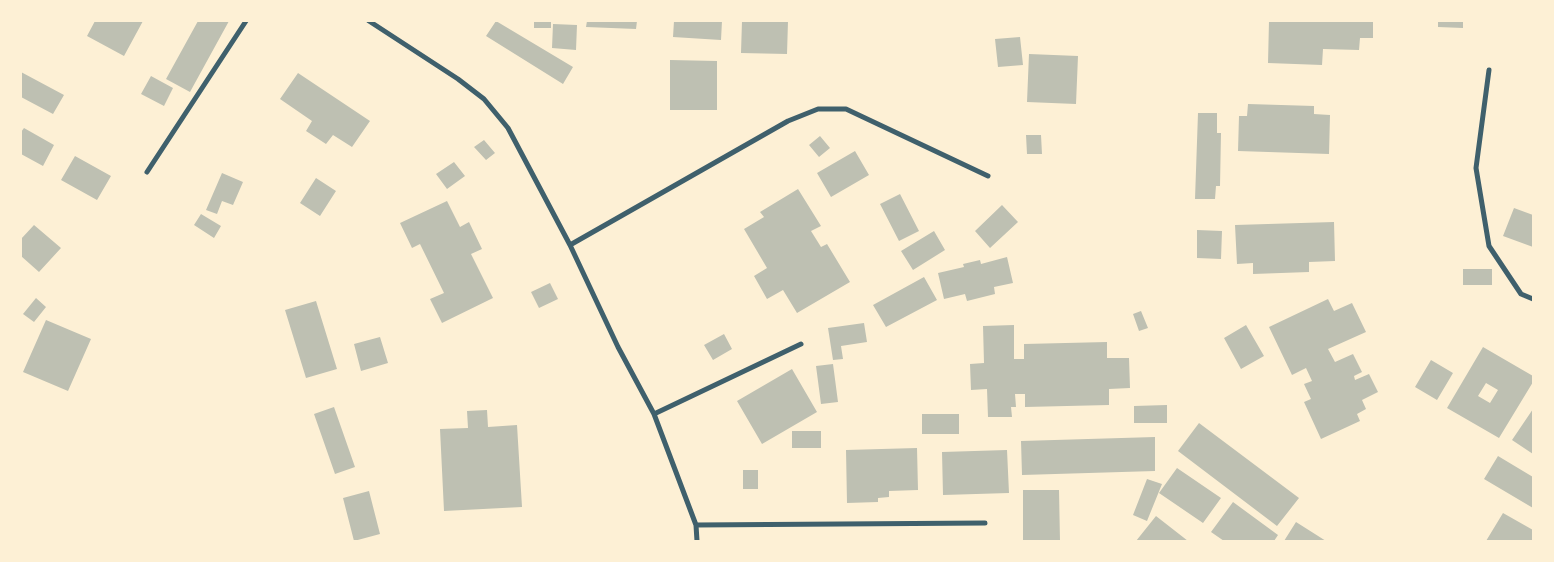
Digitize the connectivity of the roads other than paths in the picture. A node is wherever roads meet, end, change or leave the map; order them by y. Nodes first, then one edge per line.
1 (246, 21) edge
2 (369, 21) edge
3 (1489, 70) dead end
4 (147, 172) dead end
5 (988, 176) dead end
6 (570, 245) junction
7 (1533, 299) edge
8 (801, 344) dead end
9 (654, 414) junction
10 (985, 524) dead end
11 (696, 525) junction
12 (698, 541) edge

1 - 4 street
2 - 6 street
3 - 7 street
5 - 6 street
6 - 9 street
8 - 9 street
9 - 11 street
10 - 11 street
11 - 12 street

